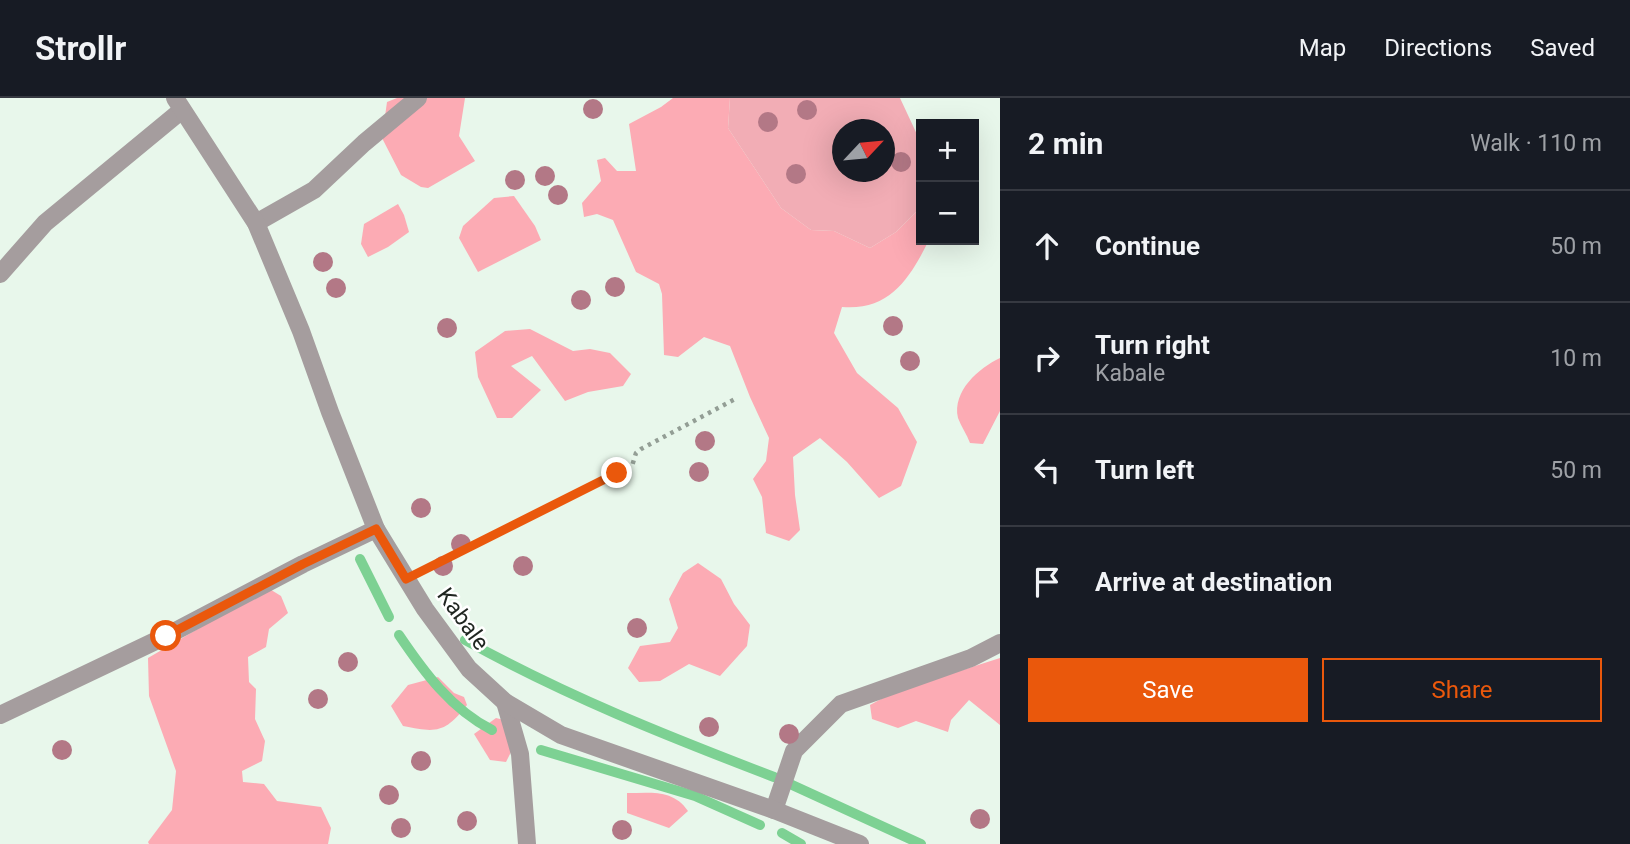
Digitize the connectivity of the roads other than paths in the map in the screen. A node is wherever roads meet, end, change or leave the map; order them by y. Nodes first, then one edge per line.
1 (418, 98) edge
2 (178, 104) edge
3 (256, 223) junction
4 (0, 274) edge
5 (376, 529) junction
6 (1000, 643) edge
7 (505, 702) junction
8 (0, 715) edge
9 (774, 810) junction
10 (527, 844) edge
11 (860, 844) edge

1 - 3 street
2 - 3 street, Kabale
2 - 4 street
3 - 5 street, Kabale
5 - 7 street, Kabale
5 - 8 street
6 - 9 street
7 - 9 street, Kabale
7 - 10 street
9 - 11 street, Kabale

